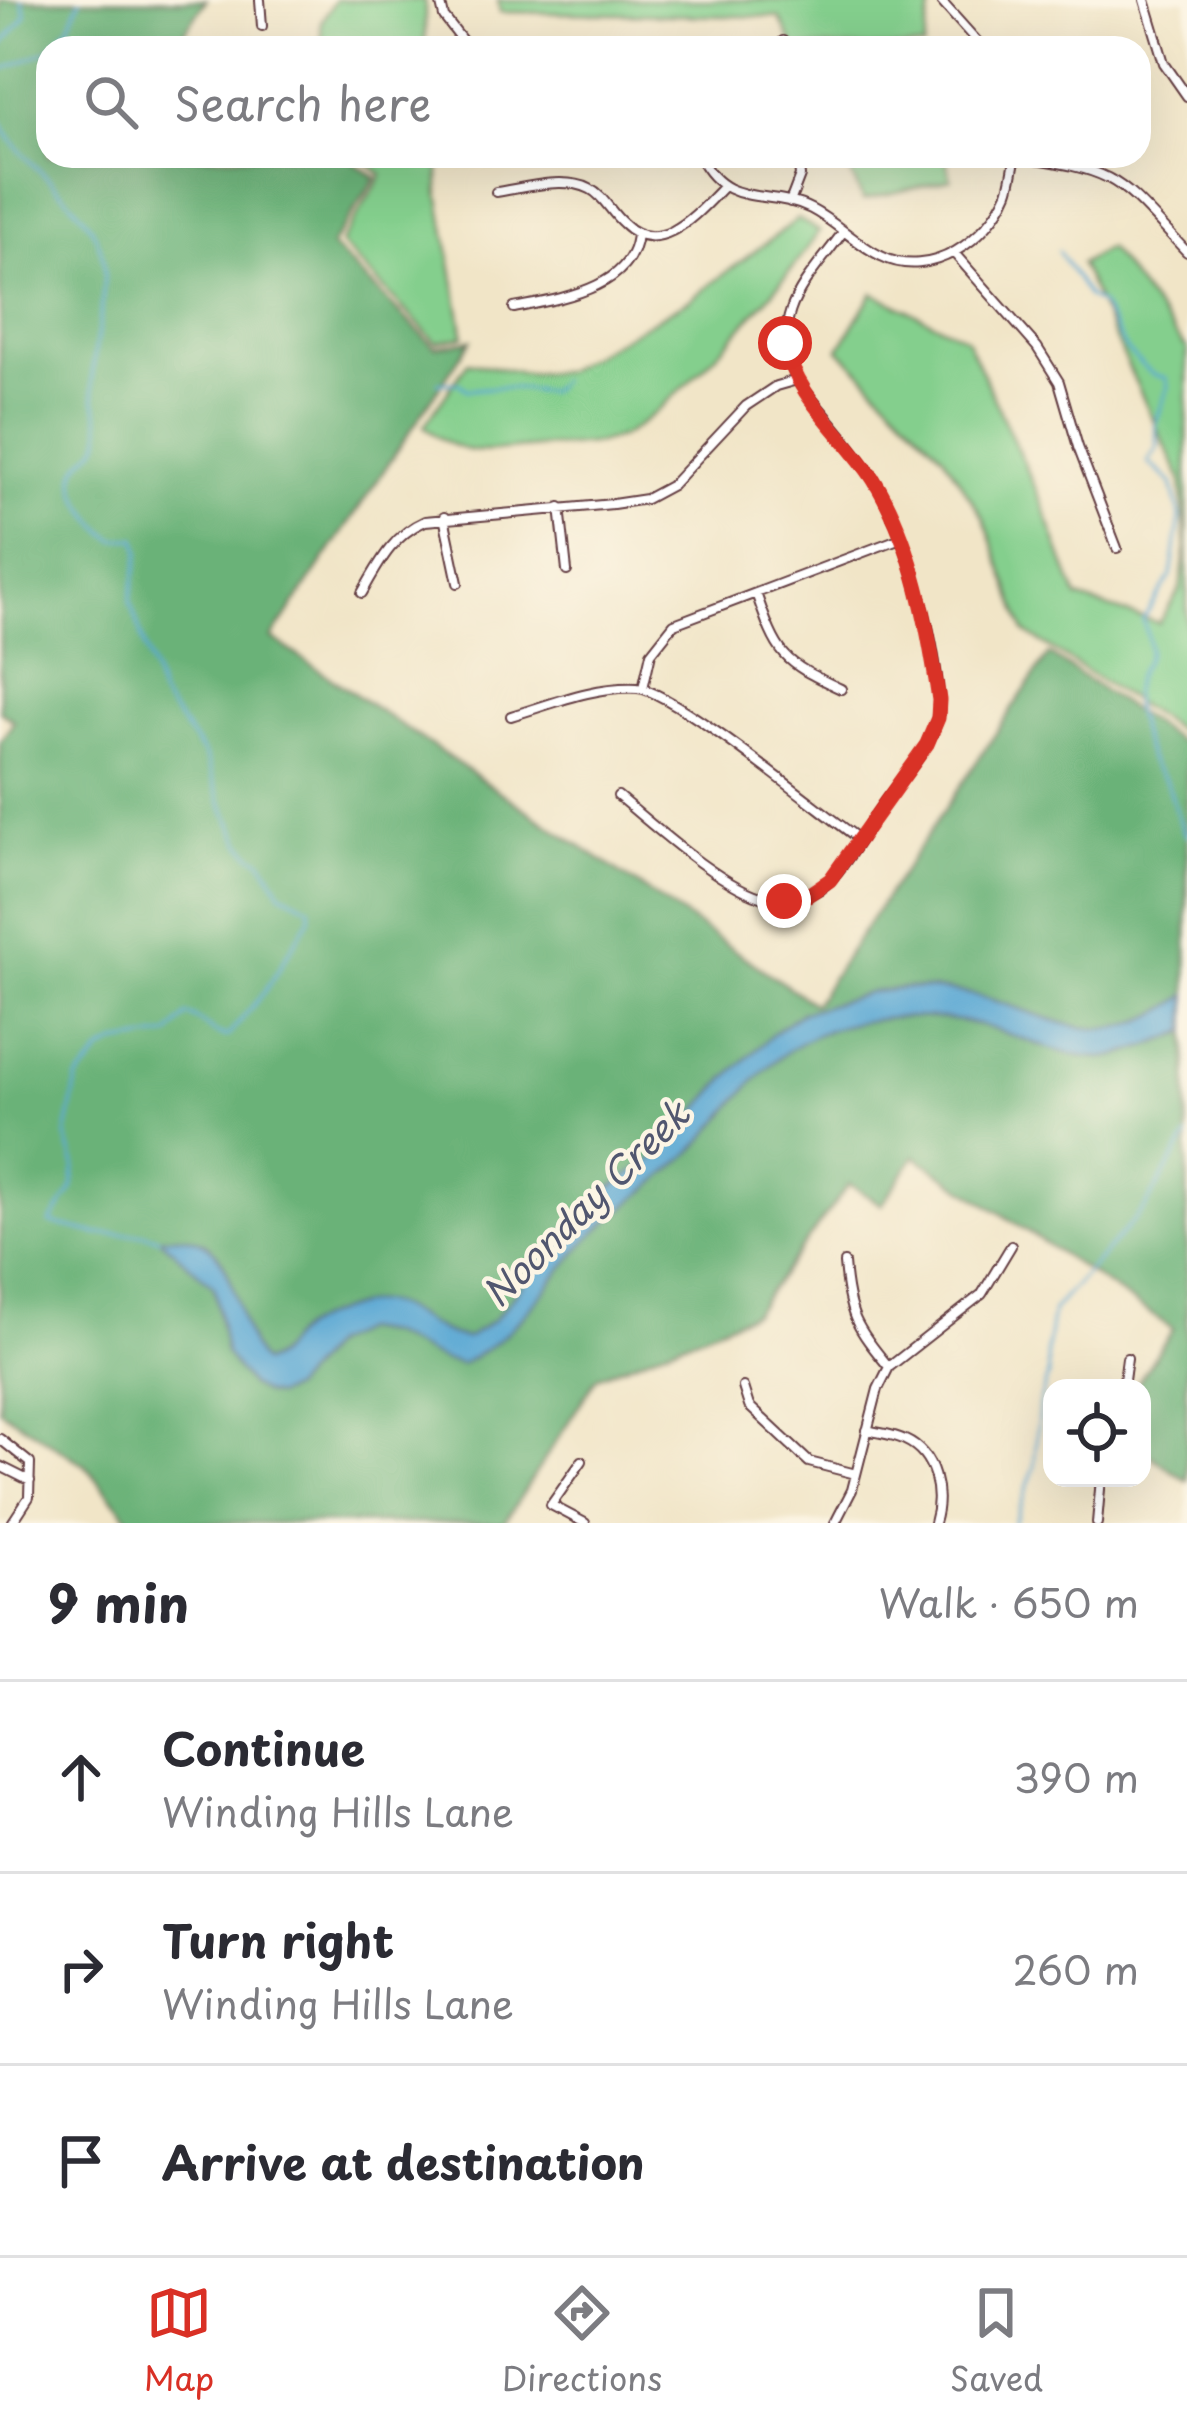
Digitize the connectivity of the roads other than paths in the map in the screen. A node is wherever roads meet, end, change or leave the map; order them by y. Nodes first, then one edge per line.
1 (260, 0) edge
2 (440, 0) edge
3 (940, 0) edge
4 (1145, 0) edge
5 (262, 26) dead end
6 (459, 36) edge
7 (972, 36) edge
8 (1187, 96) edge
9 (705, 168) edge
10 (799, 168) edge
11 (1014, 168) edge
12 (1090, 168) edge
13 (724, 186) junction
14 (496, 192) dead end
15 (790, 202) junction
16 (843, 232) junction
17 (637, 233) junction
18 (1187, 252) edge
19 (954, 253) junction
20 (514, 308) dead end
21 (796, 380) junction
22 (560, 507) junction
23 (444, 517) junction
24 (901, 538) junction
25 (1117, 548) dead end
26 (567, 572) dead end
27 (458, 583) dead end
28 (362, 593) dead end
29 (757, 593) junction
30 (644, 688) junction
31 (841, 689) dead end
32 (511, 716) dead end
33 (618, 796) dead end
34 (859, 839) junction
35 (1010, 1246) dead end
36 (844, 1262) dead end
37 (1127, 1358) dead end
38 (889, 1367) junction
39 (1124, 1379) edge
40 (743, 1387) dead end
41 (867, 1430) junction
42 (0, 1439) edge
43 (582, 1461) dead end
44 (0, 1466) edge
45 (856, 1474) junction
46 (30, 1481) junction
47 (1099, 1487) edge
48 (12, 1523) edge
49 (585, 1523) edge
50 (836, 1523) edge
51 (934, 1523) edge
52 (1097, 1523) edge

1 - 5 street
2 - 6 street
3 - 7 street
4 - 8 street
9 - 13 street
10 - 15 street
11 - 19 street
12 - 18 street
13 - 15 street
13 - 17 street
14 - 17 street
15 - 16 street
16 - 19 street
16 - 21 street
17 - 20 street
19 - 25 street
21 - 22 street
21 - 24 street
22 - 23 street
22 - 26 street
23 - 27 street
23 - 28 street
24 - 29 street
24 - 34 street
29 - 30 street
29 - 31 street
30 - 32 street
30 - 34 street
33 - 34 street
35 - 38 street
36 - 38 street
37 - 39 street
38 - 41 street
40 - 45 street
41 - 45 street
41 - 51 street
42 - 46 street
43 - 49 street
44 - 46 street
45 - 50 street
46 - 48 street
47 - 52 street

